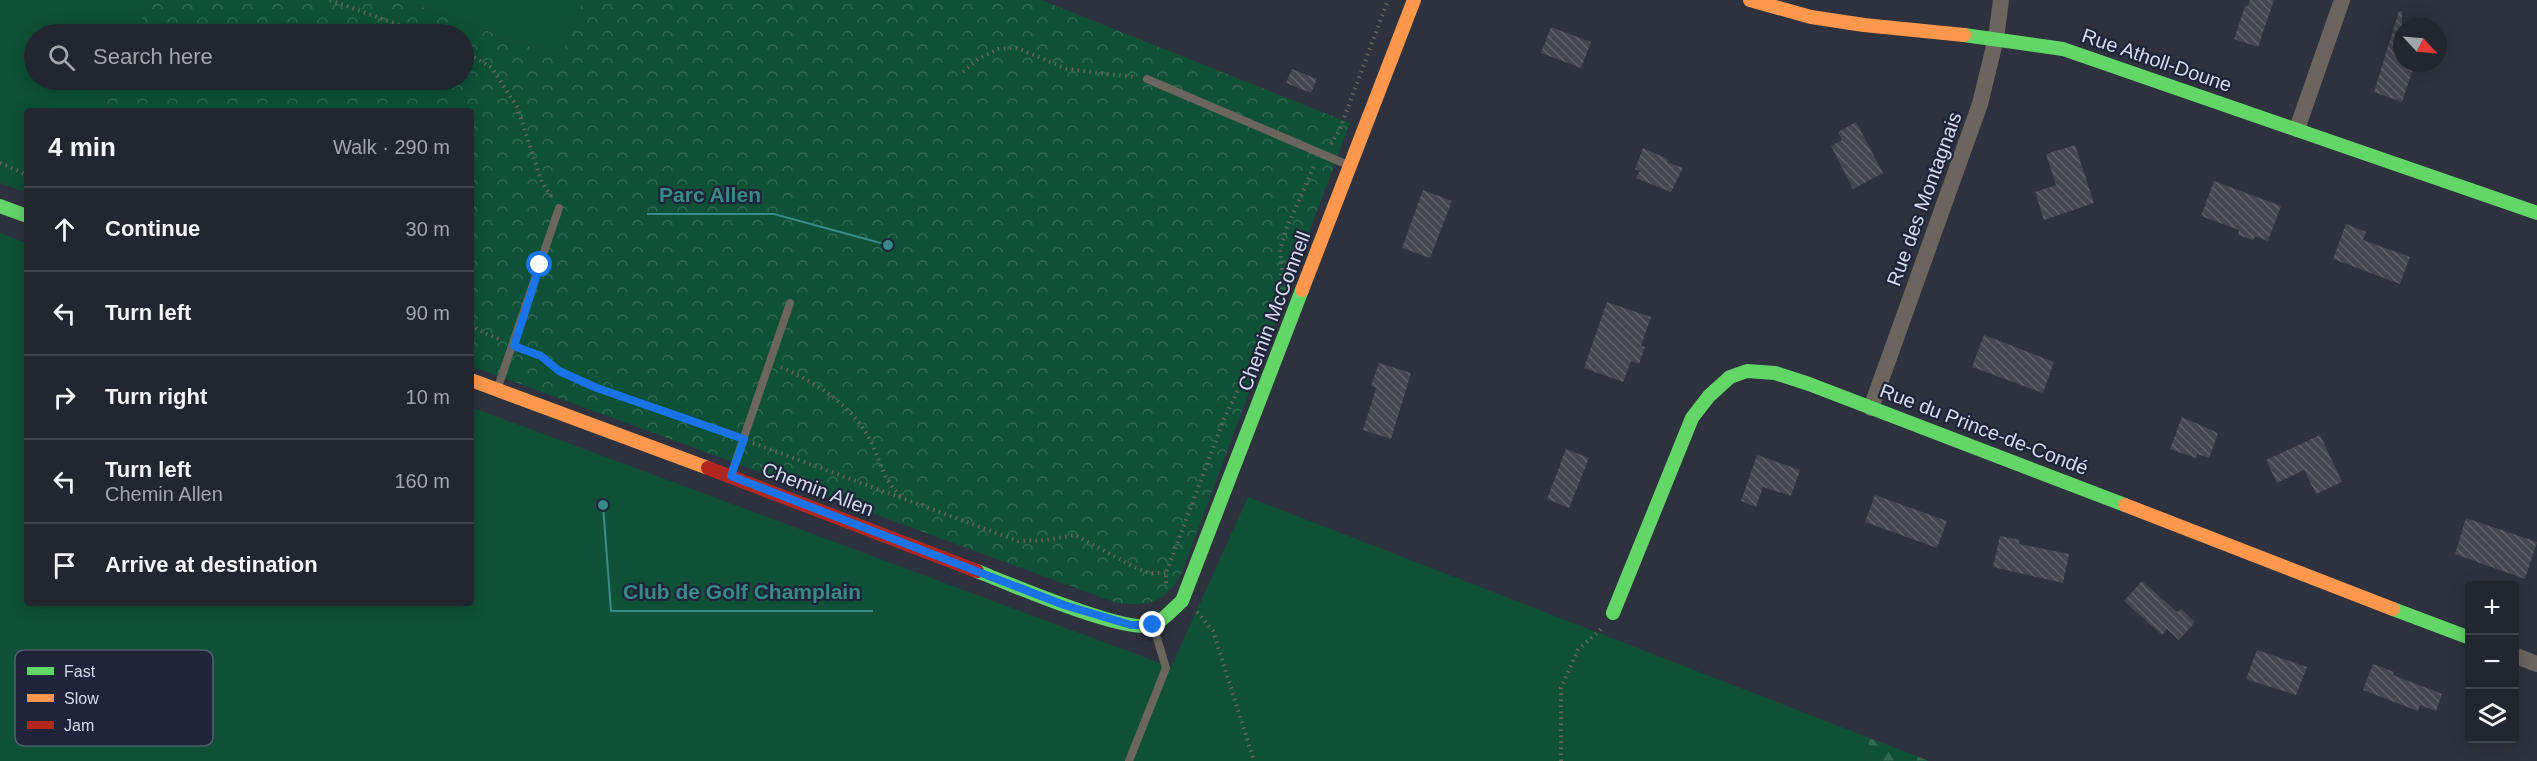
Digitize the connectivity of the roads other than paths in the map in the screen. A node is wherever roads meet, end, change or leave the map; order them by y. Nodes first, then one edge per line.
1 (1414, 0) edge
2 (1750, 0) edge
3 (2001, 0) edge
4 (2342, 0) edge
5 (1996, 38) junction
6 (1147, 79) road end
7 (2297, 129) junction
8 (1351, 166) junction
9 (0, 206) edge
10 (559, 208) road end
11 (2537, 213) edge
12 (24, 215) edge
13 (790, 303) dead end
14 (474, 381) edge
15 (497, 390) junction
16 (1871, 408) junction
17 (731, 476) junction
18 (1613, 613) road end
19 (1153, 625) junction
20 (2465, 636) edge
21 (2519, 658) edge
22 (2537, 664) edge
23 (1129, 761) edge

1 - 8 street, Chemin McConnell
2 - 5 street, Rue Atholl-Doune
3 - 5 street, Rue des Montagnais
4 - 7 street
5 - 7 street, Rue Atholl-Doune
5 - 16 street, Rue des Montagnais
6 - 8 lane
7 - 11 street, Rue Atholl-Doune
8 - 19 street, Chemin McConnell
9 - 12 street
10 - 15 lane
13 - 17 lane
14 - 15 street, Chemin Allen
15 - 17 street, Chemin Allen
16 - 18 street, Rue du Prince-de-Condé
16 - 20 street, Rue du Prince-de-Condé
17 - 19 street, Chemin Allen
19 - 23 lane
21 - 22 street

